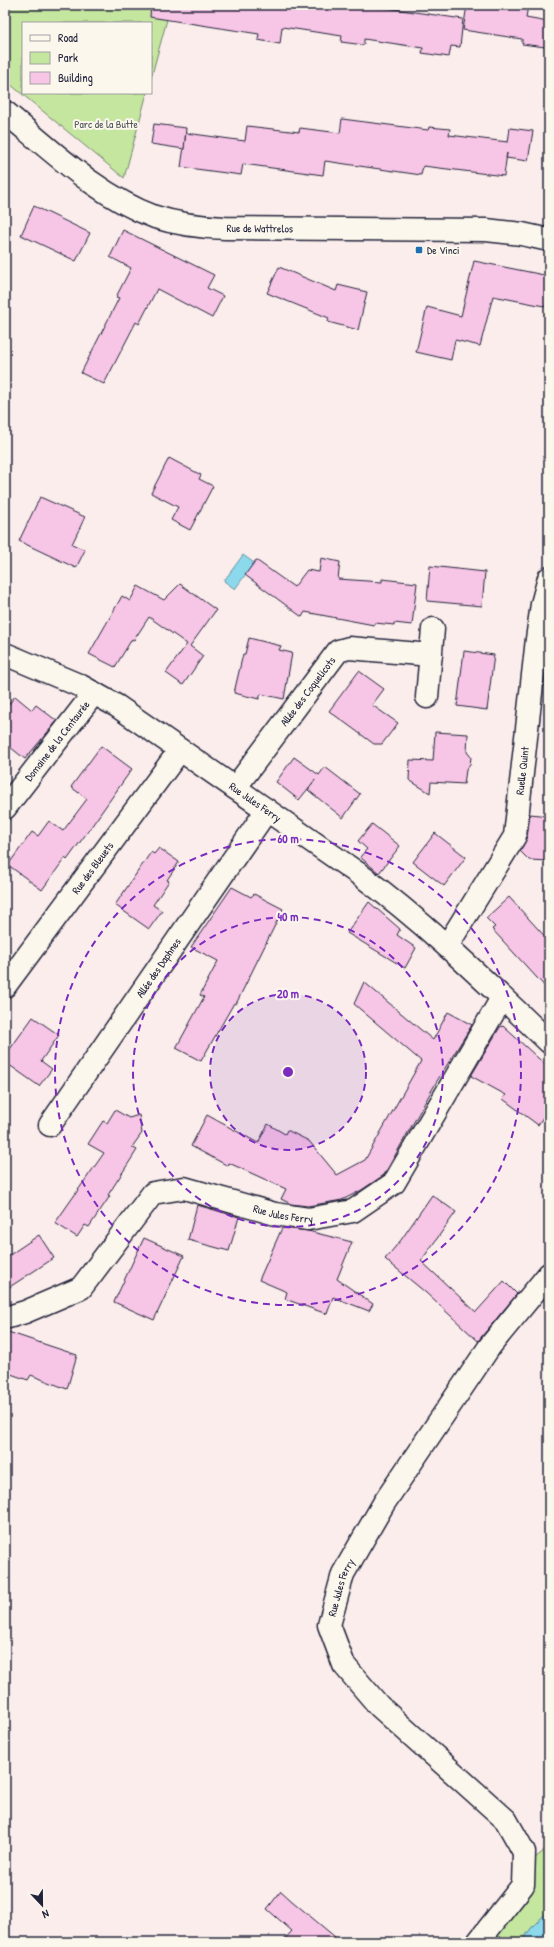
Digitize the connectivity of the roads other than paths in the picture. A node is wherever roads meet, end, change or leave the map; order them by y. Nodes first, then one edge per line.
1 (5, 112) edge
2 (549, 240) edge
3 (549, 578) edge
4 (433, 629) dead end
5 (5, 654) edge
6 (431, 655) junction
7 (94, 693) junction
8 (427, 697) dead end
9 (180, 750) junction
10 (235, 788) junction
11 (5, 808) edge
12 (267, 810) junction
13 (446, 946) junction
14 (5, 986) edge
15 (502, 998) junction
16 (549, 1042) edge
17 (50, 1124) dead end
18 (549, 1274) edge
19 (5, 1318) edge
20 (478, 1942) edge

1 - 2 street, Rue de Wattrelos
3 - 13 street, Ruelle Quint
4 - 6 street
5 - 7 street, Rue Jules Ferry
6 - 8 street
6 - 10 street, Allée des Coquelicots
7 - 9 street, Rue Jules Ferry
7 - 11 street, Domaine de la Centaurée
9 - 10 street, Rue Jules Ferry
9 - 14 street, Rue des Bleuets
10 - 12 street, Rue Jules Ferry
12 - 13 street, Rue Jules Ferry
12 - 17 street, Allée des Daphnes
13 - 15 street, Rue Jules Ferry
15 - 16 street, Rue Jules Ferry
15 - 19 street, Rue Jules Ferry
18 - 20 street, Rue Jules Ferry

